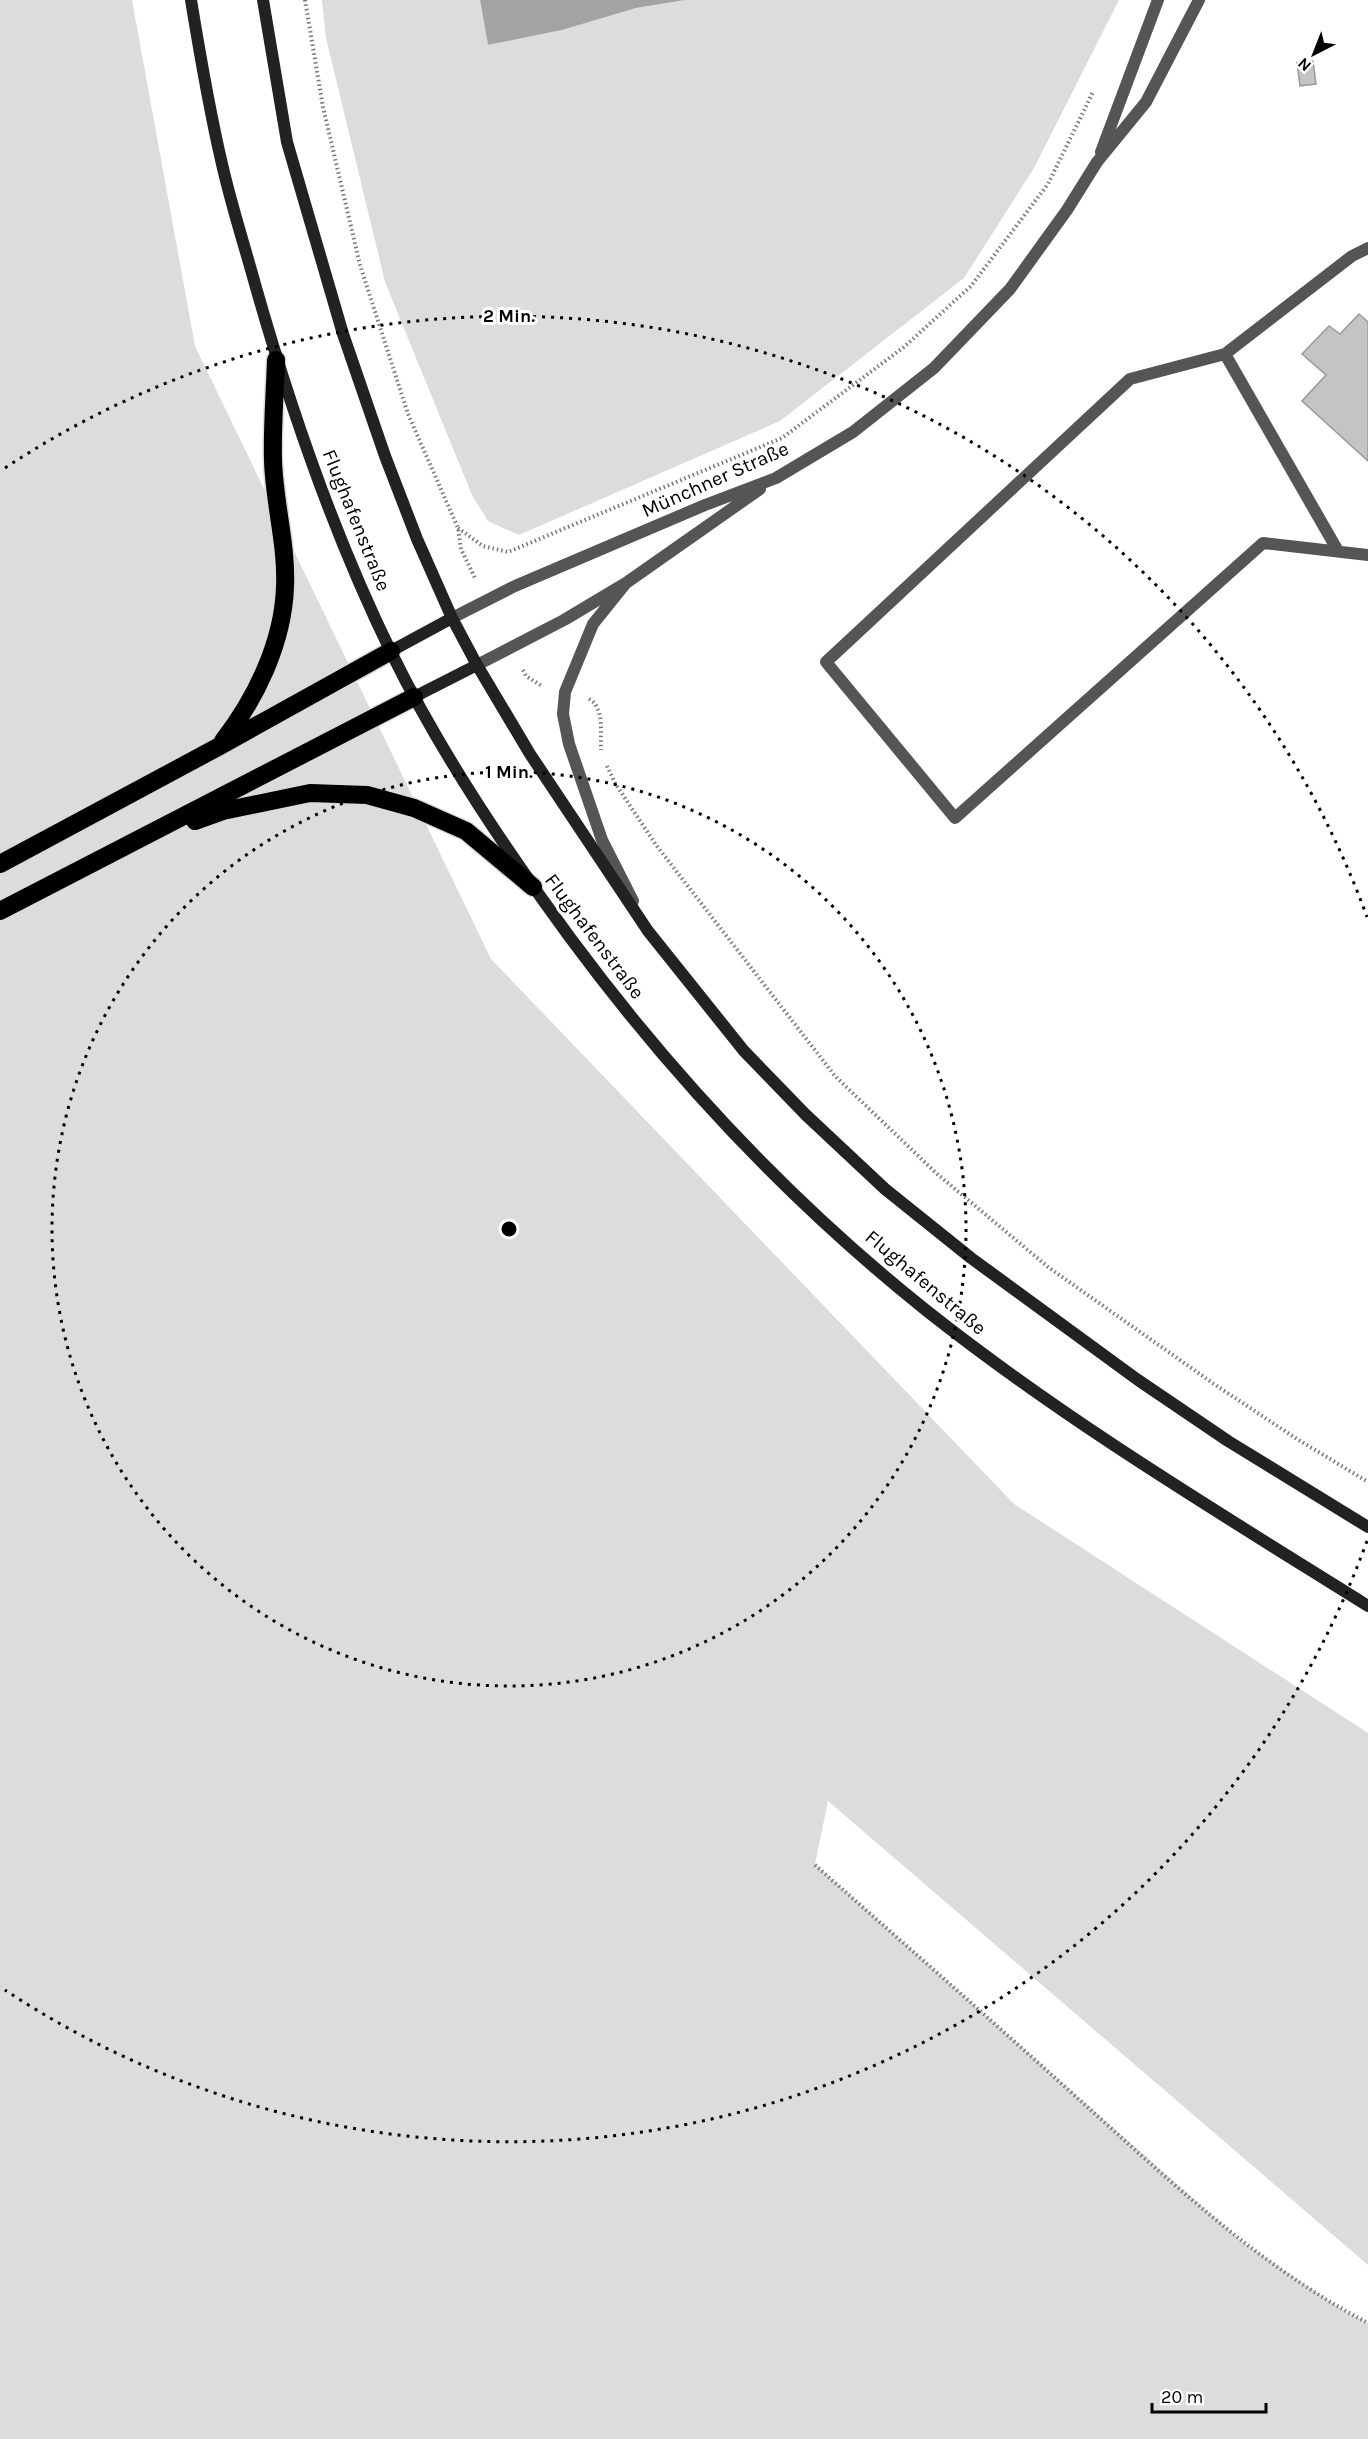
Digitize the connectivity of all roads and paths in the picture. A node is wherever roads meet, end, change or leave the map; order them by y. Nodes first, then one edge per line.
1 (191, 0) edge
2 (263, 0) edge
3 (305, 0) edge
4 (1158, 0) edge
5 (1199, 0) edge
6 (1098, 82) dead end
7 (1097, 162) junction
8 (1368, 248) edge
9 (1225, 354) junction
10 (276, 360) junction
11 (776, 478) junction
12 (1338, 551) junction
13 (1368, 555) edge
14 (626, 583) junction
15 (452, 618) junction
16 (391, 651) junction
17 (477, 665) junction
18 (565, 692) junction
19 (414, 697) junction
20 (218, 747) junction
21 (601, 754) dead end
22 (606, 764) dead end
23 (128, 844) junction
24 (0, 864) edge
25 (533, 887) junction
26 (0, 911) edge
27 (648, 931) junction
28 (1368, 1482) edge
29 (1368, 1527) edge
30 (1368, 1605) edge
31 (815, 1864) dead end
32 (1368, 2323) edge

1 - 10 main road, Flughafenstraße
2 - 15 main road
3 - 6 path
4 - 7 street, Münchner Straße
5 - 7 street, Münchner Straße
7 - 11 street, Münchner Straße
8 - 9 street
9 - 12 street
9 - 12 street
10 - 16 main road, Flughafenstraße
10 - 20 highway
11 - 14 street
11 - 15 street, Münchner Straße
12 - 13 street
14 - 17 street
14 - 18 street
15 - 16 main road
15 - 17 main road
16 - 19 main road, Flughafenstraße
16 - 20 highway
17 - 19 main road
17 - 27 main road
18 - 21 path
18 - 27 street
19 - 23 highway
19 - 25 main road, Flughafenstraße
20 - 24 highway
22 - 28 path
23 - 25 highway
23 - 26 highway
25 - 30 main road, Flughafenstraße
27 - 29 main road
31 - 32 path

